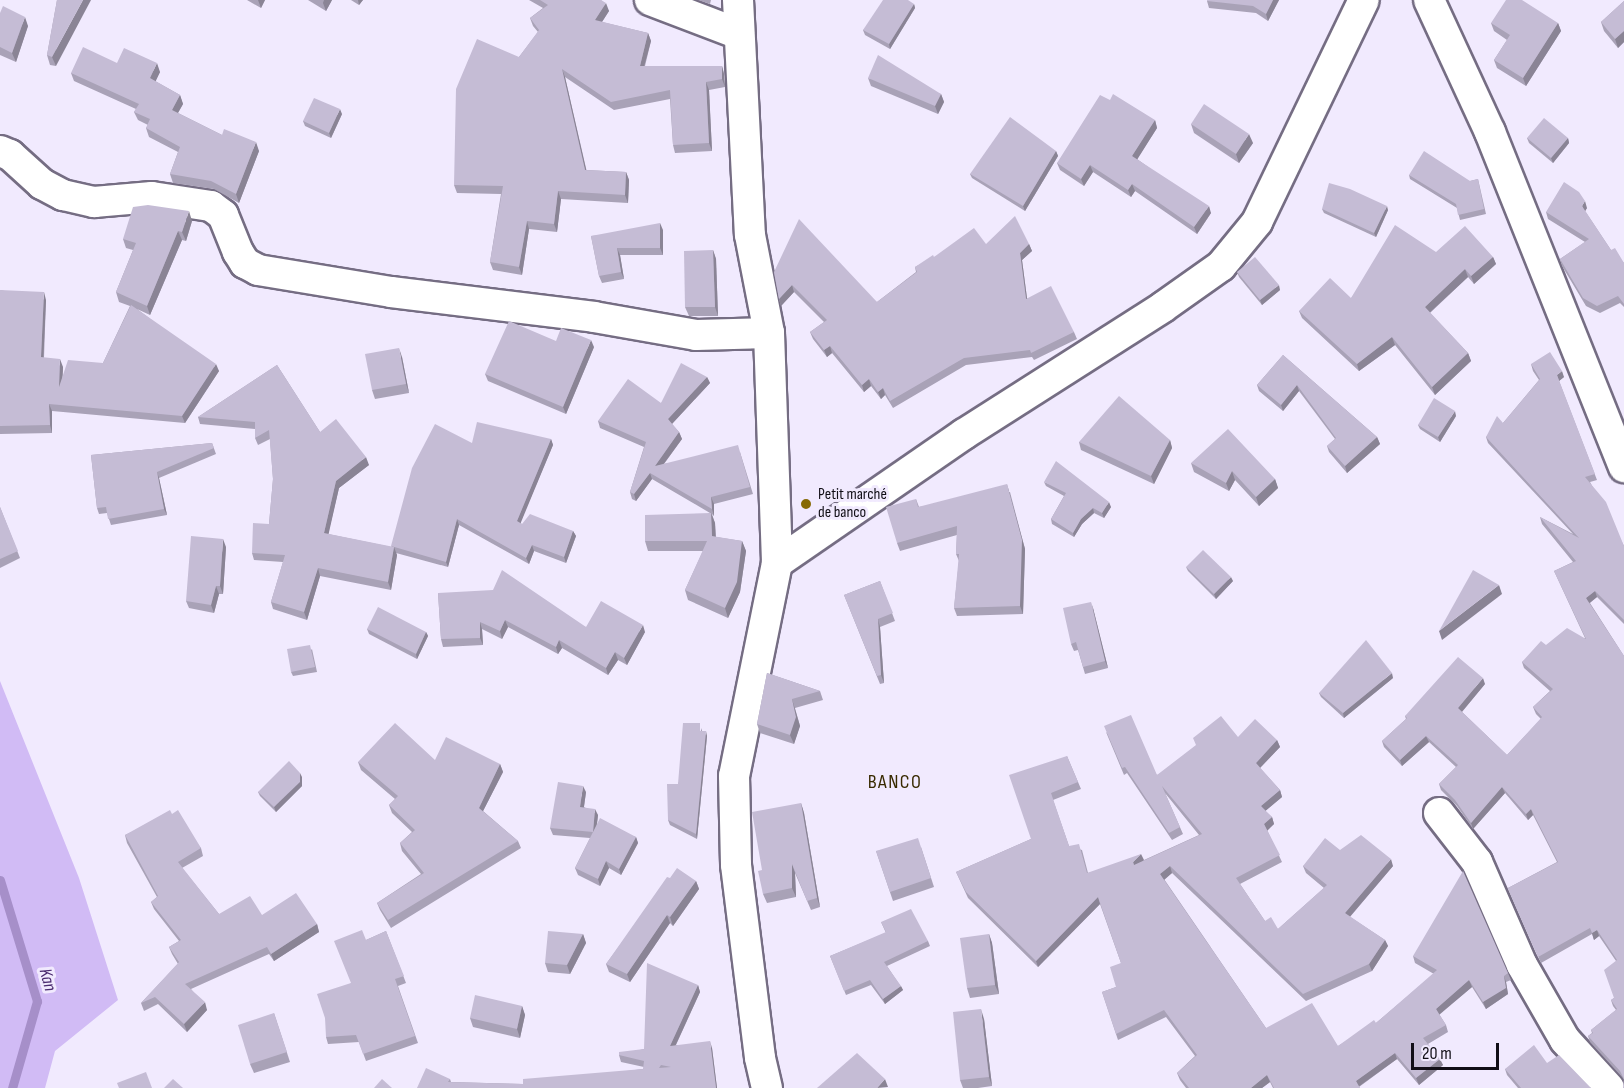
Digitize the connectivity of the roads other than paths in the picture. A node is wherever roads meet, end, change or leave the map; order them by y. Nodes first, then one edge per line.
1 (650, 0) edge
2 (738, 0) edge
3 (1364, 0) edge
4 (1430, 0) edge
5 (739, 34) junction
6 (0, 151) edge
7 (769, 333) junction
8 (1624, 467) edge
9 (777, 563) junction
10 (1439, 813) dead end
11 (767, 1088) edge
12 (1609, 1088) edge

1 - 5 street
2 - 5 street
3 - 9 street
4 - 8 street
5 - 7 street
6 - 7 street
7 - 9 street
9 - 11 street
10 - 12 street

